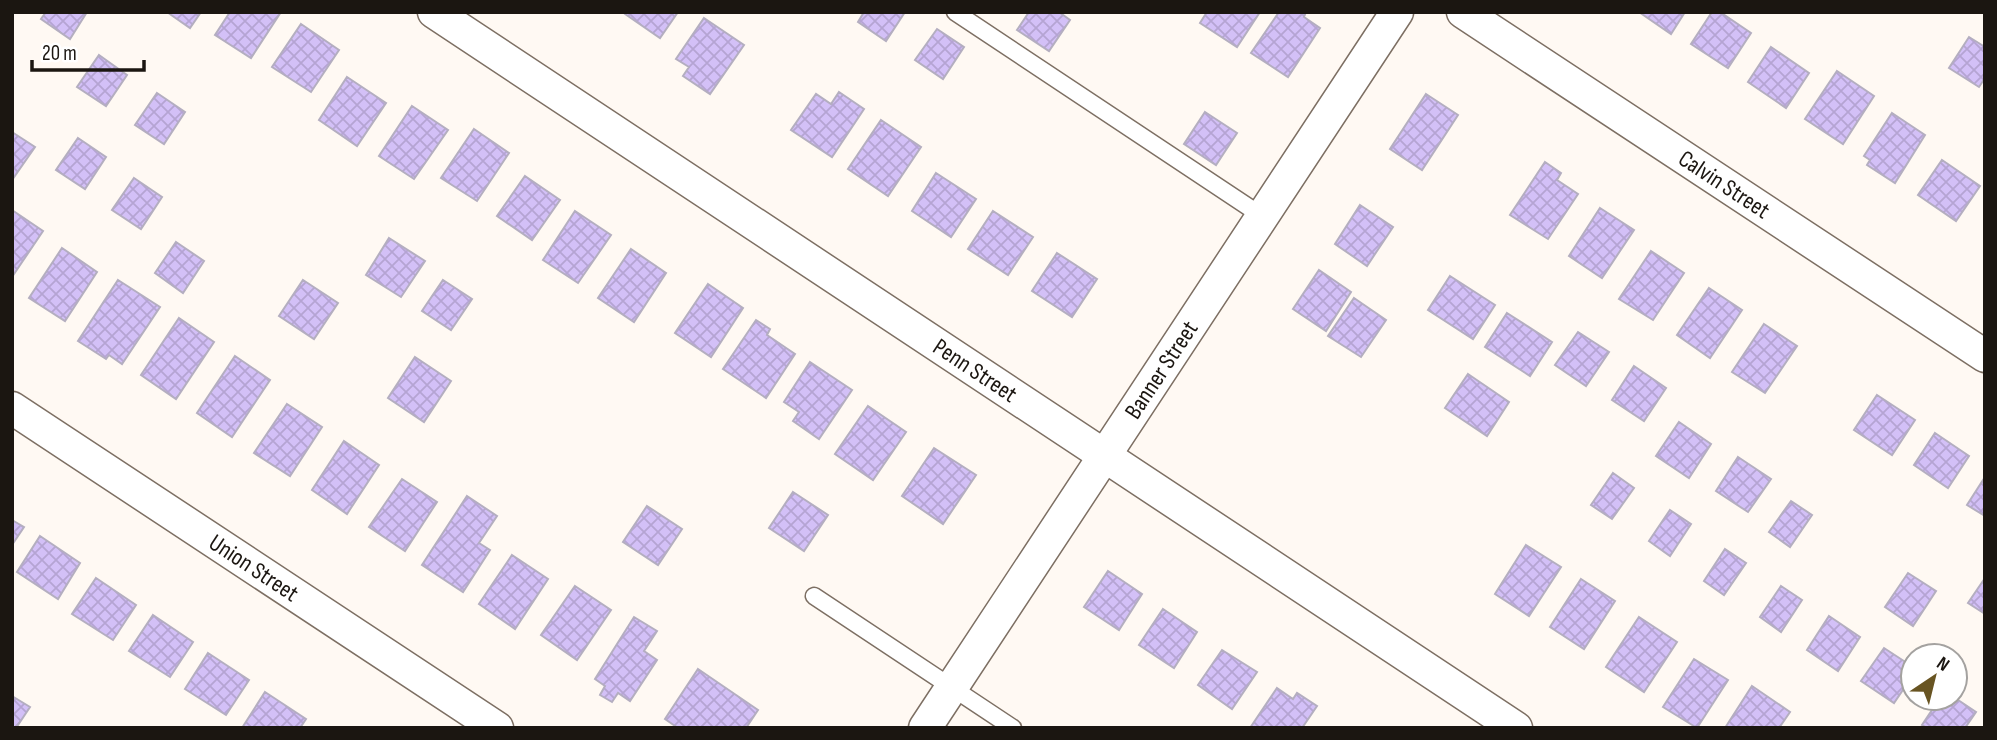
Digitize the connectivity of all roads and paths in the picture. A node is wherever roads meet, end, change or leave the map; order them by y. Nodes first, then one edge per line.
1 (433, 12) edge
2 (955, 12) edge
3 (1397, 12) edge
4 (1463, 12) edge
5 (1262, 216) junction
6 (1985, 356) edge
7 (12, 408) edge
8 (1104, 456) junction
9 (814, 596) dead end
10 (951, 687) junction
11 (497, 728) edge
12 (925, 728) edge
13 (1013, 728) edge
14 (1516, 728) edge

1 - 8 street, Penn Street
2 - 5 lane
3 - 5 street, Banner Street
4 - 6 street, Calvin Street
5 - 8 street, Banner Street
7 - 11 street, Union Street
8 - 10 street, Banner Street
8 - 14 street, Penn Street
9 - 10 lane
10 - 12 street, Banner Street
10 - 13 lane

